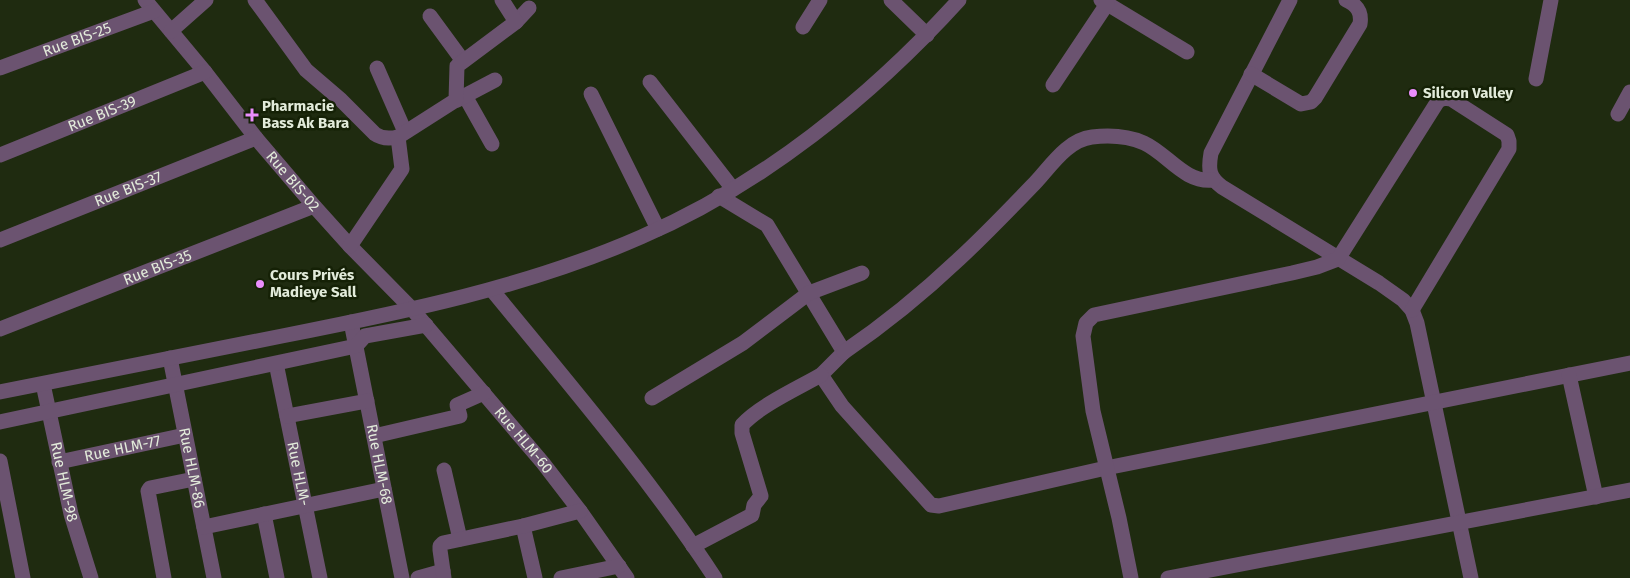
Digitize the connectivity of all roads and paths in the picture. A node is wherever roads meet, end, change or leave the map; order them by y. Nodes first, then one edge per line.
1 (206, 0) edge
2 (256, 0) edge
3 (502, 0) edge
4 (820, 0) edge
5 (891, 0) edge
6 (959, 0) edge
7 (1290, 0) edge
8 (1346, 0) edge
9 (1551, 0) edge
10 (1104, 2) edge
11 (150, 5) edge
12 (528, 8) dead end
13 (430, 16) dead end
14 (516, 22) junction
15 (803, 27) dead end
16 (171, 31) junction
17 (927, 34) junction
18 (1187, 52) dead end
19 (463, 61) junction
20 (0, 68) edge
21 (377, 68) dead end
22 (205, 72) junction
23 (1251, 74) junction
24 (1536, 79) dead end
25 (495, 80) dead end
26 (650, 82) dead end
27 (1053, 85) dead end
28 (1630, 92) edge
29 (591, 94) dead end
30 (461, 98) junction
31 (1618, 114) dead end
32 (401, 135) junction
33 (256, 138) junction
34 (492, 144) dead end
35 (0, 156) edge
36 (1212, 180) junction
37 (733, 188) junction
38 (719, 196) junction
39 (314, 206) junction
40 (658, 229) junction
41 (0, 240) edge
42 (350, 246) junction
43 (1338, 259) junction
44 (862, 273) dead end
45 (492, 290) junction
46 (809, 293) junction
47 (412, 309) junction
48 (1412, 310) junction
49 (351, 322) junction
50 (426, 325) junction
51 (0, 329) edge
52 (356, 348) junction
53 (844, 352) junction
54 (170, 358) junction
55 (1630, 363) edge
56 (277, 368) junction
57 (821, 374) junction
58 (1569, 375) junction
59 (42, 384) junction
60 (176, 387) junction
61 (0, 392) edge
62 (484, 393) junction
63 (652, 398) dead end
64 (367, 401) junction
65 (1435, 402) junction
66 (49, 415) junction
67 (287, 416) junction
68 (0, 422) edge
69 (0, 430) edge
70 (185, 436) junction
71 (374, 436) junction
72 (0, 461) edge
73 (59, 462) junction
74 (1106, 468) junction
75 (444, 470) dead end
76 (194, 478) junction
77 (384, 489) junction
78 (1630, 490) edge
79 (1596, 497) junction
80 (304, 506) junction
81 (580, 510) junction
82 (264, 514) junction
83 (1459, 523) junction
84 (523, 526) junction
85 (204, 527) junction
86 (460, 539) junction
87 (694, 546) junction
88 (623, 572) edge
89 (444, 574) edge
90 (23, 578) edge
91 (92, 578) edge
92 (164, 578) edge
93 (214, 578) edge
94 (277, 578) edge
95 (320, 578) edge
96 (402, 578) edge
97 (418, 578) edge
98 (535, 578) edge
99 (561, 578) edge
100 (715, 578) edge
101 (1131, 578) edge
102 (1168, 578) edge
103 (1471, 578) edge

1 - 16 street
2 - 32 street
3 - 14 street
4 - 15 street
5 - 17 street
6 - 17 street
7 - 23 street
8 - 23 street
9 - 24 street
10 - 18 street
10 - 27 street
11 - 16 street, Rue BIS-02
11 - 20 street, Rue BIS-25
12 - 14 street
13 - 19 street
14 - 19 street
16 - 22 street, Rue BIS-02
17 - 37 street
19 - 30 street
21 - 32 street
22 - 33 street, Rue BIS-02
22 - 35 street, Rue BIS-39
23 - 36 street
25 - 30 street
26 - 37 street
28 - 31 street
29 - 40 street
30 - 32 street
30 - 34 street
32 - 42 street
33 - 39 street, Rue BIS-02
33 - 41 street, Rue BIS-37
36 - 43 street
36 - 53 street
37 - 38 street
38 - 40 street
38 - 46 street
39 - 42 street, Rue BIS-02
39 - 51 street, Rue BIS-35
40 - 45 street
42 - 47 street, Rue BIS-02
43 - 48 street
43 - 48 street
43 - 74 street
44 - 46 street
45 - 47 street
45 - 87 street
46 - 53 street
46 - 63 street
47 - 49 street
47 - 50 street, Rue HLM-60
48 - 65 street
49 - 52 street, Rue HLM-68
49 - 54 street
50 - 52 street
50 - 62 street, Rue HLM-60
52 - 56 street
52 - 60 street
52 - 64 street, Rue HLM-68
53 - 57 street
54 - 59 street
54 - 60 street, Rue HLM-86
55 - 58 street
56 - 60 street
56 - 67 street, Rue HLM-
57 - 74 street
57 - 87 street
58 - 65 street
58 - 79 street
59 - 61 street
59 - 66 street, Rue HLM-98
60 - 66 street
60 - 70 street, Rue HLM-86
62 - 71 street
62 - 81 street, Rue HLM-60
64 - 67 street
64 - 71 street, Rue HLM-68
65 - 74 street
65 - 83 street
66 - 68 street
66 - 69 street
66 - 73 street, Rue HLM-98
67 - 80 street, Rue HLM-
70 - 73 street, Rue HLM-77
70 - 76 street, Rue HLM-86
71 - 77 street, Rue HLM-68
72 - 90 street
73 - 91 street, Rue HLM-98
74 - 101 street
75 - 86 street
76 - 85 street, Rue HLM-86
76 - 92 street
77 - 80 street
77 - 96 street, Rue HLM-68
78 - 79 street
79 - 83 street
80 - 82 street
80 - 95 street, Rue HLM-
81 - 84 street
81 - 88 street, Rue HLM-60
82 - 85 street
82 - 94 street
83 - 102 street
83 - 103 street
84 - 86 street
84 - 98 street
85 - 93 street, Rue HLM-86
86 - 89 street
87 - 100 street
88 - 99 street
89 - 97 street

